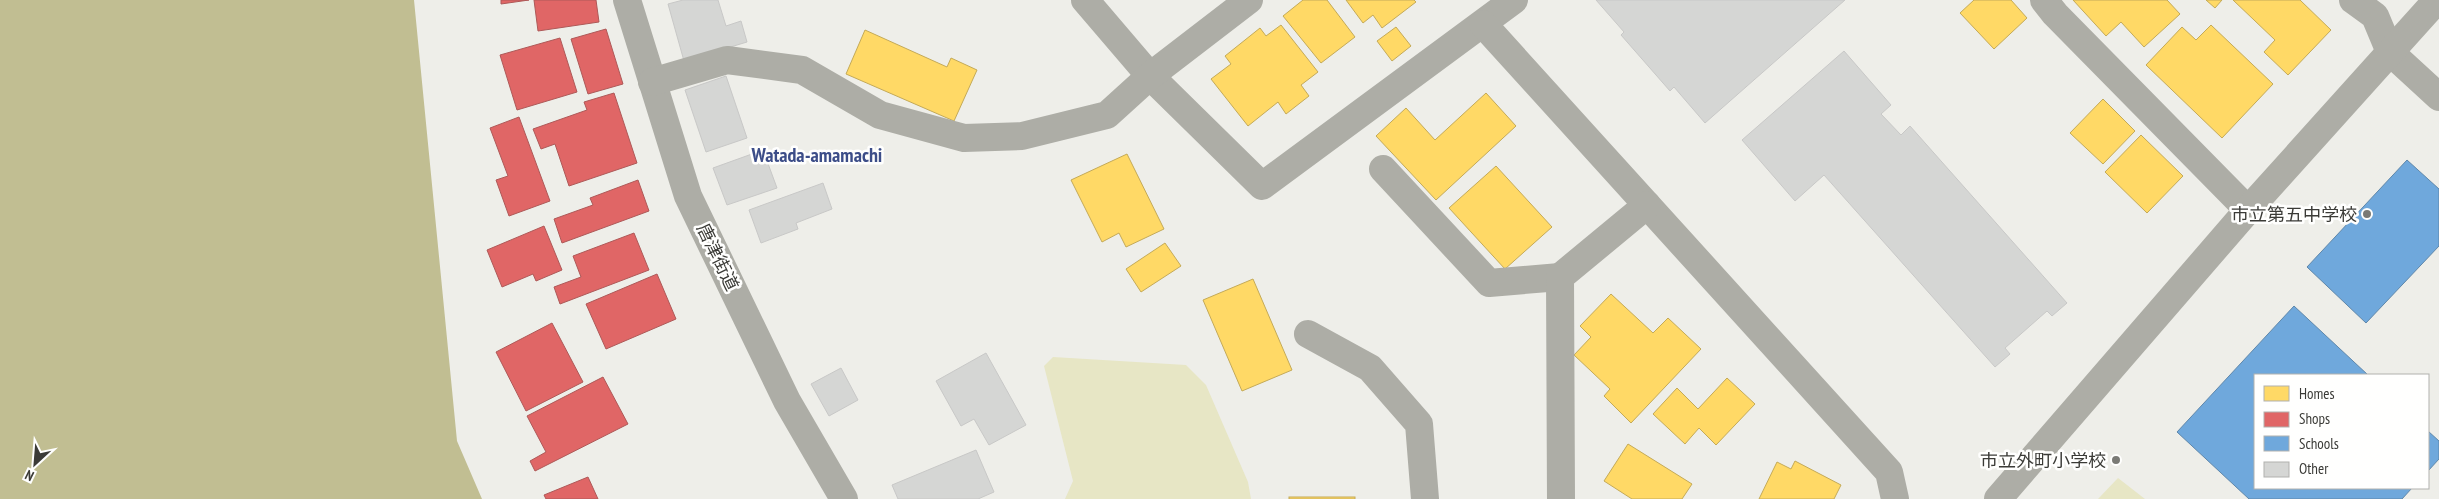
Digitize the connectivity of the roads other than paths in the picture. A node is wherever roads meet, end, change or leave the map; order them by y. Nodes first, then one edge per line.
1 (627, 0) edge
2 (1085, 0) edge
3 (1250, 0) edge
4 (1514, 0) edge
5 (2044, 0) edge
6 (2353, 0) edge
7 (2437, 0) edge
8 (1482, 24) junction
9 (2390, 52) junction
10 (1150, 76) junction
11 (652, 82) junction
12 (2439, 97) edge
13 (1383, 169) dead end
14 (1647, 205) junction
15 (2248, 210) junction
16 (1560, 277) junction
17 (1308, 334) dead end
18 (844, 499) edge
19 (1425, 499) edge
20 (1561, 499) edge
21 (1895, 499) edge
22 (1998, 499) edge

1 - 11 street, 唐津街道
2 - 10 street
3 - 10 street
4 - 8 street
5 - 15 street
6 - 9 street
7 - 9 street
8 - 10 street
8 - 14 street
9 - 12 street
9 - 15 street
10 - 11 street
11 - 18 street, 唐津街道
13 - 16 street
14 - 16 street
14 - 21 street
15 - 22 street
16 - 20 street
17 - 19 street

